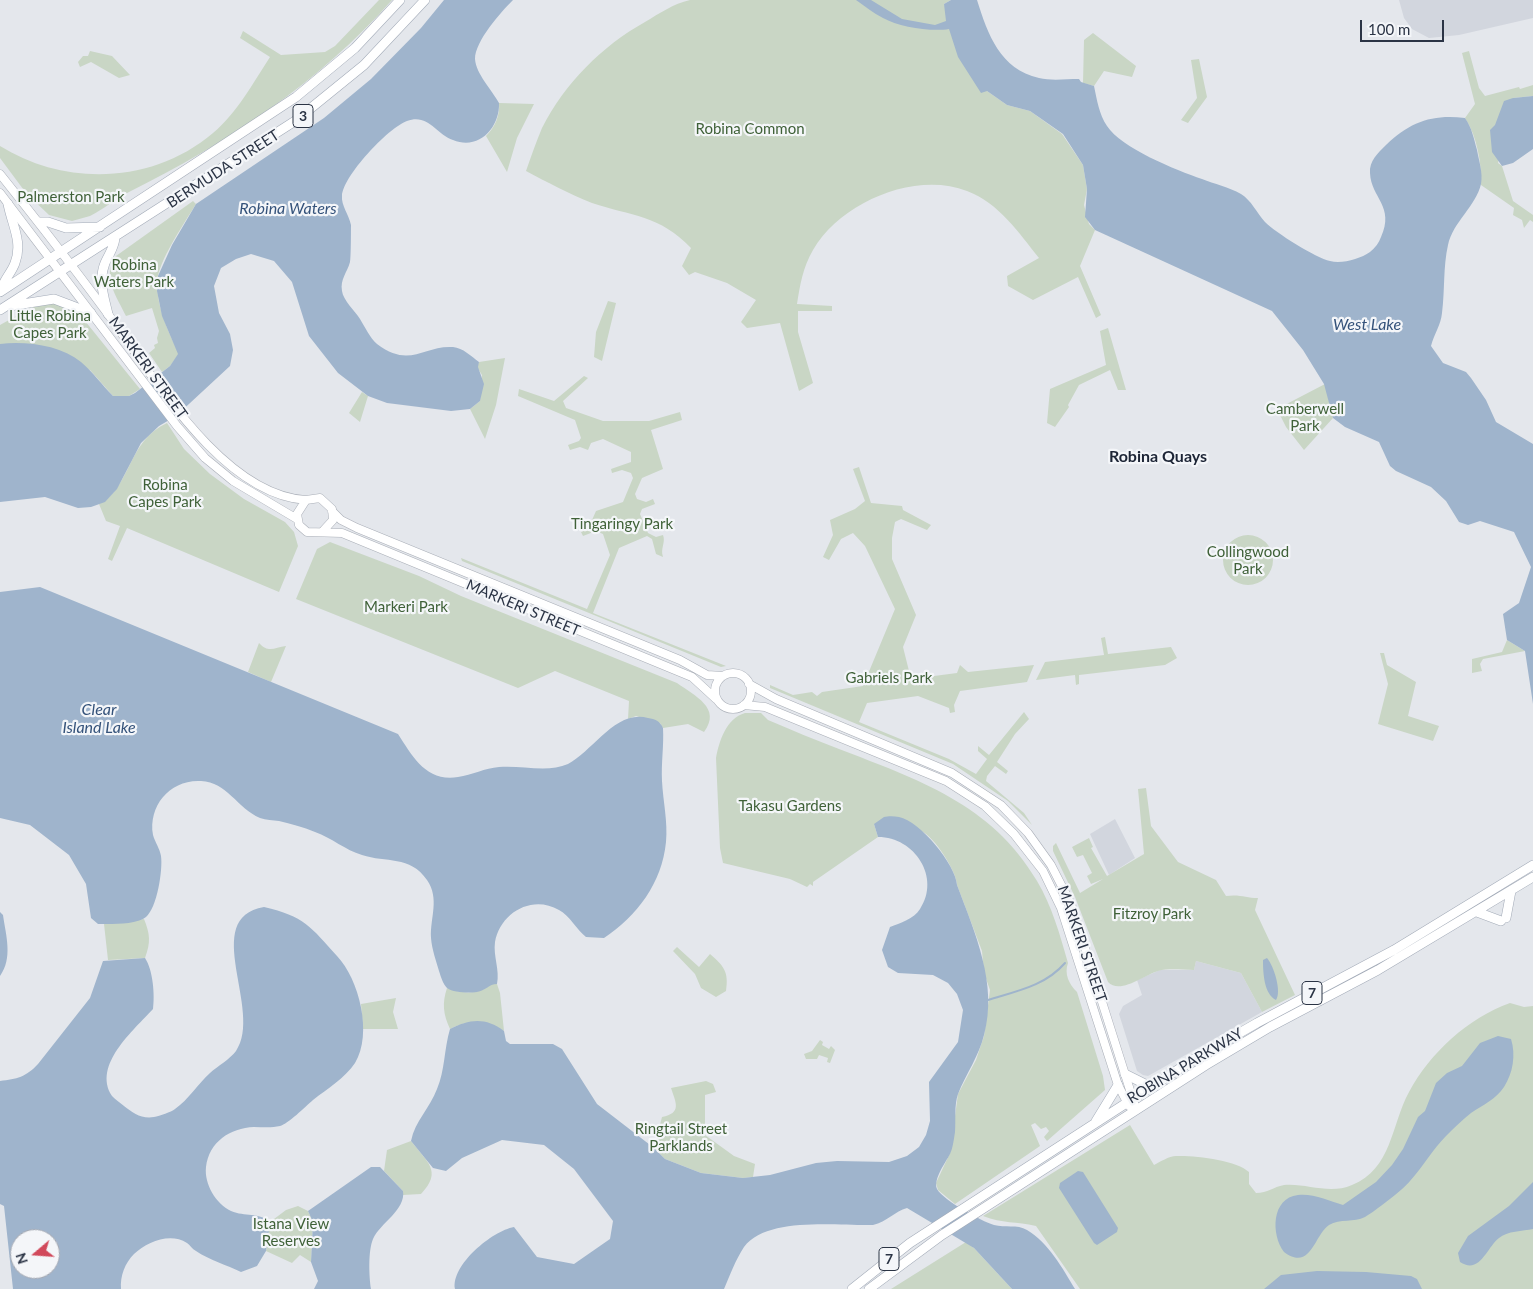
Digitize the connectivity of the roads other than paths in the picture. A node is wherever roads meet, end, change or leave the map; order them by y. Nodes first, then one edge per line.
1 (400, 0) edge
2 (425, 0) edge
3 (0, 174) edge
4 (0, 193) edge
5 (8, 204) junction
6 (40, 222) junction
7 (100, 227) junction
8 (116, 238) junction
9 (62, 252) junction
10 (50, 260) junction
11 (72, 266) junction
12 (61, 274) junction
13 (1, 292) edge
14 (4, 308) edge
15 (91, 313) junction
16 (108, 314) junction
17 (306, 500) junction
18 (332, 511) junction
19 (297, 519) junction
20 (322, 532) junction
21 (723, 676) junction
22 (749, 684) junction
23 (716, 699) junction
24 (744, 705) junction
25 (1533, 865) edge
26 (1533, 877) edge
27 (1511, 891) junction
28 (1478, 912) junction
29 (1125, 1074) junction
30 (1118, 1085) junction
31 (1151, 1087) junction
32 (1130, 1100) junction
33 (1134, 1111) junction
34 (1096, 1122) junction
35 (852, 1289) edge
36 (869, 1289) edge

1 - 7 main road, BERMUDA STREET / 3
2 - 8 main road, BERMUDA STREET / 3
3 - 6 main road, MARKERI STREET
4 - 5 main road, MARKERI STREET
5 - 10 main road, MARKERI STREET
5 - 13 main road
6 - 7 main road
6 - 9 main road, MARKERI STREET
7 - 9 main road, BERMUDA STREET / 3
8 - 11 main road, BERMUDA STREET / 3
8 - 16 main road
9 - 10 main road, BERMUDA STREET / 3
9 - 11 main road, MARKERI STREET
10 - 12 main road, MARKERI STREET
10 - 13 main road, BERMUDA STREET / 3
11 - 12 main road, BERMUDA STREET / 3
11 - 16 main road, MARKERI STREET
12 - 14 main road, BERMUDA STREET / 3
12 - 15 main road, MARKERI STREET
14 - 15 main road
15 - 19 main road, MARKERI STREET
16 - 17 main road, MARKERI STREET
17 - 18 main road
17 - 19 main road
18 - 20 main road
18 - 21 main road, MARKERI STREET
19 - 20 main road
20 - 23 main road, MARKERI STREET
21 - 22 main road
21 - 23 main road
22 - 24 main road
22 - 29 main road, MARKERI STREET
23 - 24 main road
24 - 30 main road, MARKERI STREET
25 - 31 main road, ROBINA PARKWAY / 7
26 - 27 main road, ROBINA PARKWAY / 7
27 - 28 main road, ROBINA PARKWAY / 7
27 - 28 main road
28 - 33 main road, ROBINA PARKWAY / 7
29 - 31 main road
29 - 32 main road, MARKERI STREET
30 - 32 main road, MARKERI STREET
30 - 34 main road
31 - 32 main road, ROBINA PARKWAY / 7
32 - 33 main road, MARKERI STREET
32 - 34 main road, ROBINA PARKWAY / 7
33 - 36 main road, ROBINA PARKWAY / 7
34 - 35 main road, ROBINA PARKWAY / 7

